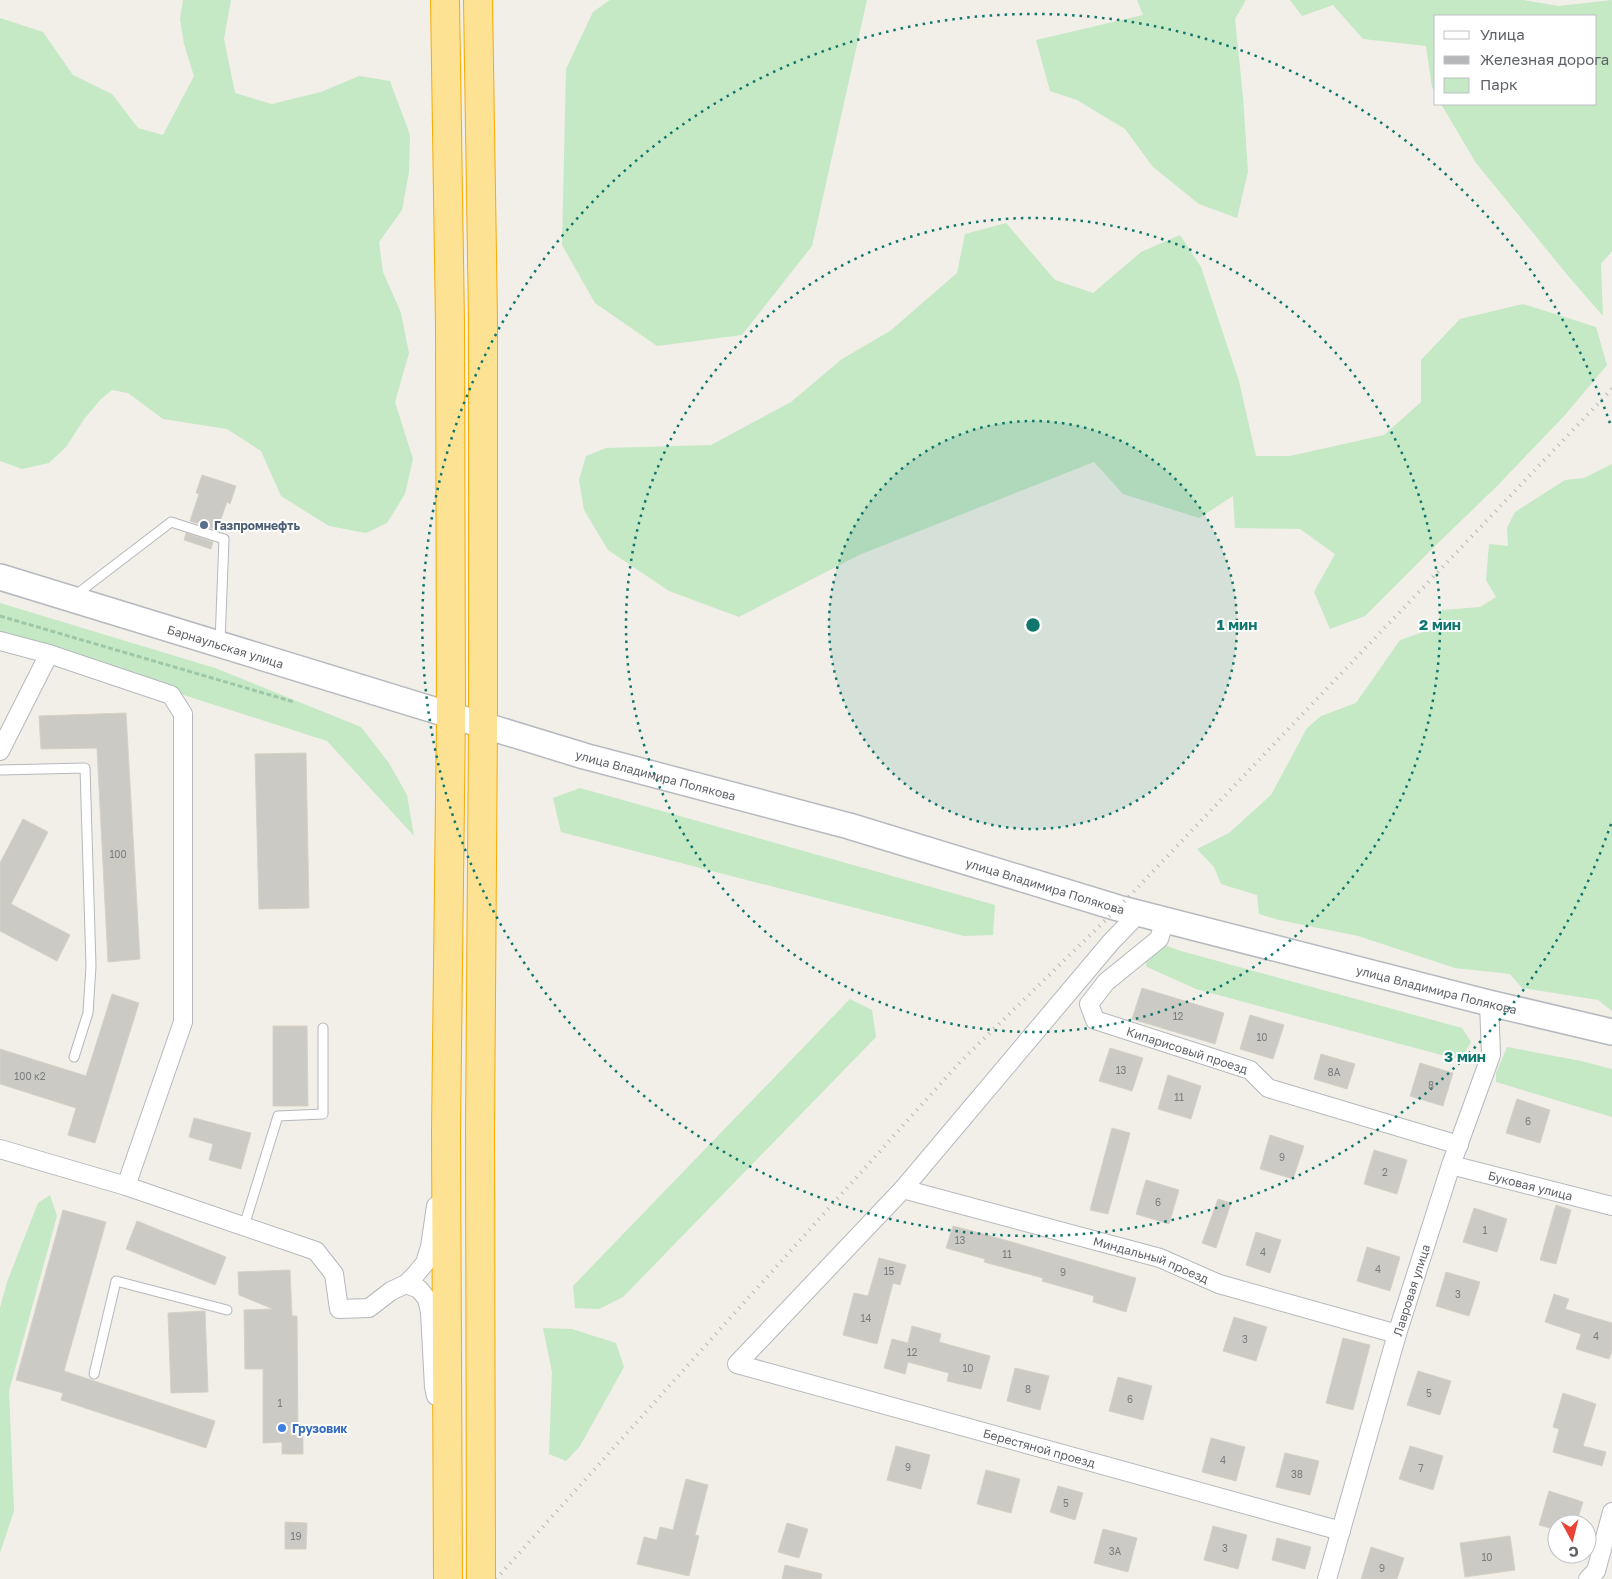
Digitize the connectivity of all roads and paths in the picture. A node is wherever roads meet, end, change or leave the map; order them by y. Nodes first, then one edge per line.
1 (446, 0) edge
2 (478, 0) edge
3 (0, 577) edge
4 (71, 598) junction
5 (0, 616) edge
6 (0, 641) edge
7 (220, 645) junction
8 (49, 654) junction
9 (294, 702) dead end
10 (451, 716) junction
11 (483, 725) junction
12 (0, 751) edge
13 (0, 770) edge
14 (1139, 913) junction
15 (1165, 920) junction
16 (1489, 1003) junction
17 (323, 1028) dead end
18 (1612, 1032) edge
19 (74, 1058) dead end
20 (1459, 1145) junction
21 (0, 1149) edge
22 (1451, 1166) junction
23 (447, 1179) junction
24 (126, 1186) junction
25 (903, 1189) junction
26 (1612, 1206) edge
27 (244, 1226) junction
28 (406, 1284) junction
29 (227, 1310) dead end
30 (1397, 1334) junction
31 (94, 1374) dead end
32 (448, 1449) junction
33 (1612, 1512) edge
34 (1341, 1531) junction
35 (448, 1579) edge
36 (481, 1579) edge
37 (1327, 1579) edge
38 (1588, 1579) edge

1 - 10 highway
2 - 11 highway
3 - 4 street, Барнаульская улица
4 - 7 street, Барнаульская улица
4 - 7 lane
5 - 9 path
6 - 8 street
7 - 10 street, Барнаульская улица
8 - 12 street
8 - 24 street
10 - 11 street, Барнаульская улица
10 - 23 highway
11 - 14 street, улица Владимира Полякова
11 - 36 highway
13 - 19 lane
14 - 15 street, улица Владимира Полякова
14 - 25 street
15 - 16 street, улица Владимира Полякова
15 - 20 street, Кипарисовый проезд
16 - 18 street, улица Владимира Полякова
16 - 20 street, Лавровая улица
17 - 27 lane
20 - 22 street, Лавровая улица
21 - 24 street
22 - 26 street, Буковая улица
22 - 30 street, Лавровая улица
23 - 28 street
23 - 32 highway
24 - 27 street
25 - 30 street, Миндальный проезд
25 - 34 street, Берестяной проезд
27 - 28 street
28 - 32 street
29 - 31 lane
30 - 34 street, Лавровая улица
32 - 35 highway
33 - 38 street
34 - 37 street, Лавровая улица

